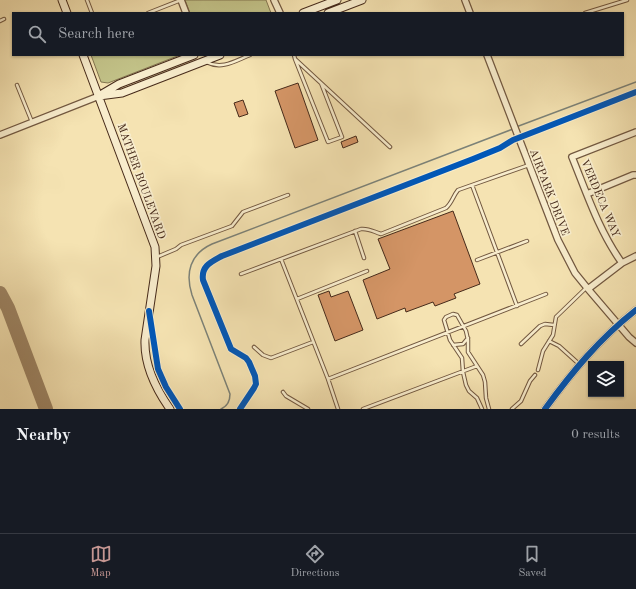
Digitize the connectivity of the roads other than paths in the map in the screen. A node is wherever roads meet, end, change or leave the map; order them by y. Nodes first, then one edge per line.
1 (62, 0) edge
2 (87, 0) edge
3 (181, 0) edge
4 (274, 0) edge
5 (337, 0) edge
6 (362, 0) edge
7 (465, 0) edge
8 (627, 0) edge
9 (67, 12) edge
10 (92, 12) edge
11 (151, 12) edge
12 (186, 12) edge
13 (280, 12) edge
14 (306, 12) edge
15 (331, 12) edge
16 (470, 12) edge
17 (588, 12) edge
18 (4, 19) dead end
19 (0, 21) edge
20 (83, 56) edge
21 (191, 56) edge
22 (215, 56) edge
23 (248, 56) edge
24 (294, 56) edge
25 (487, 56) edge
26 (205, 58) edge
27 (295, 59) junction
28 (321, 83) junction
29 (17, 84) dead end
30 (99, 96) junction
31 (32, 122) junction
32 (636, 132) edge
33 (0, 135) edge
34 (390, 147) dead end
35 (529, 165) junction
36 (636, 175) edge
37 (472, 185) junction
38 (587, 194) junction
39 (288, 195) dead end
40 (354, 231) junction
41 (527, 241) dead end
42 (496, 252) junction
43 (636, 256) edge
44 (156, 257) junction
45 (364, 258) dead end
46 (281, 259) junction
47 (477, 260) dead end
48 (622, 263) junction
49 (367, 271) dead end
50 (241, 274) dead end
51 (587, 288) junction
52 (546, 294) dead end
53 (296, 299) junction
54 (516, 306) junction
55 (636, 310) edge
56 (618, 324) junction
57 (464, 326) junction
58 (554, 326) junction
59 (447, 332) junction
60 (468, 338) junction
61 (550, 341) junction
62 (313, 342) junction
63 (636, 343) edge
64 (521, 344) dead end
65 (452, 345) junction
66 (254, 347) dead end
67 (579, 364) junction
68 (477, 366) junction
69 (538, 370) dead end
70 (463, 372) junction
71 (535, 375) dead end
72 (328, 379) junction
73 (283, 392) dead end
74 (170, 409) edge
75 (308, 409) edge
76 (338, 409) edge
77 (364, 409) edge
78 (482, 409) edge
79 (489, 409) edge
80 (512, 409) edge
81 (545, 409) edge

1 - 9 street
2 - 10 lane
3 - 11 lane
3 - 12 street
4 - 13 street
5 - 14 street
6 - 15 street
7 - 16 street
8 - 17 lane
18 - 19 lane
20 - 30 street, MATHER BOULEVARD
21 - 30 street
22 - 26 street
23 - 26 lane
24 - 27 lane
25 - 35 street, AIRPARK DRIVE
26 - 30 street
27 - 28 lane
27 - 28 lane
28 - 34 lane
29 - 31 lane
30 - 31 street
30 - 44 street, MATHER BOULEVARD
31 - 33 street
32 - 38 street, VERDECA WAY
35 - 37 lane
35 - 51 street, AIRPARK DRIVE
36 - 38 street
37 - 40 lane
37 - 42 lane
38 - 48 street, VERDECA WAY
39 - 44 lane
40 - 45 lane
40 - 46 lane
41 - 42 lane
42 - 47 lane
42 - 54 lane
43 - 48 street
44 - 74 street, MATHER BOULEVARD
46 - 50 lane
46 - 53 lane
48 - 51 street
49 - 53 lane
51 - 56 street, AIRPARK DRIVE
51 - 58 lane
52 - 54 lane
53 - 62 lane
54 - 57 lane
55 - 56 street
56 - 63 street, AIRPARK DRIVE
56 - 67 street
57 - 59 lane
57 - 59 lane
57 - 60 lane
58 - 61 lane
58 - 64 lane
59 - 65 lane
59 - 72 lane
60 - 65 lane
60 - 68 lane
61 - 67 lane
61 - 69 lane
62 - 66 lane
62 - 72 lane
65 - 70 lane
67 - 81 street
68 - 70 lane
68 - 79 lane
70 - 77 lane
70 - 78 lane
71 - 80 lane
72 - 76 lane
73 - 75 lane

